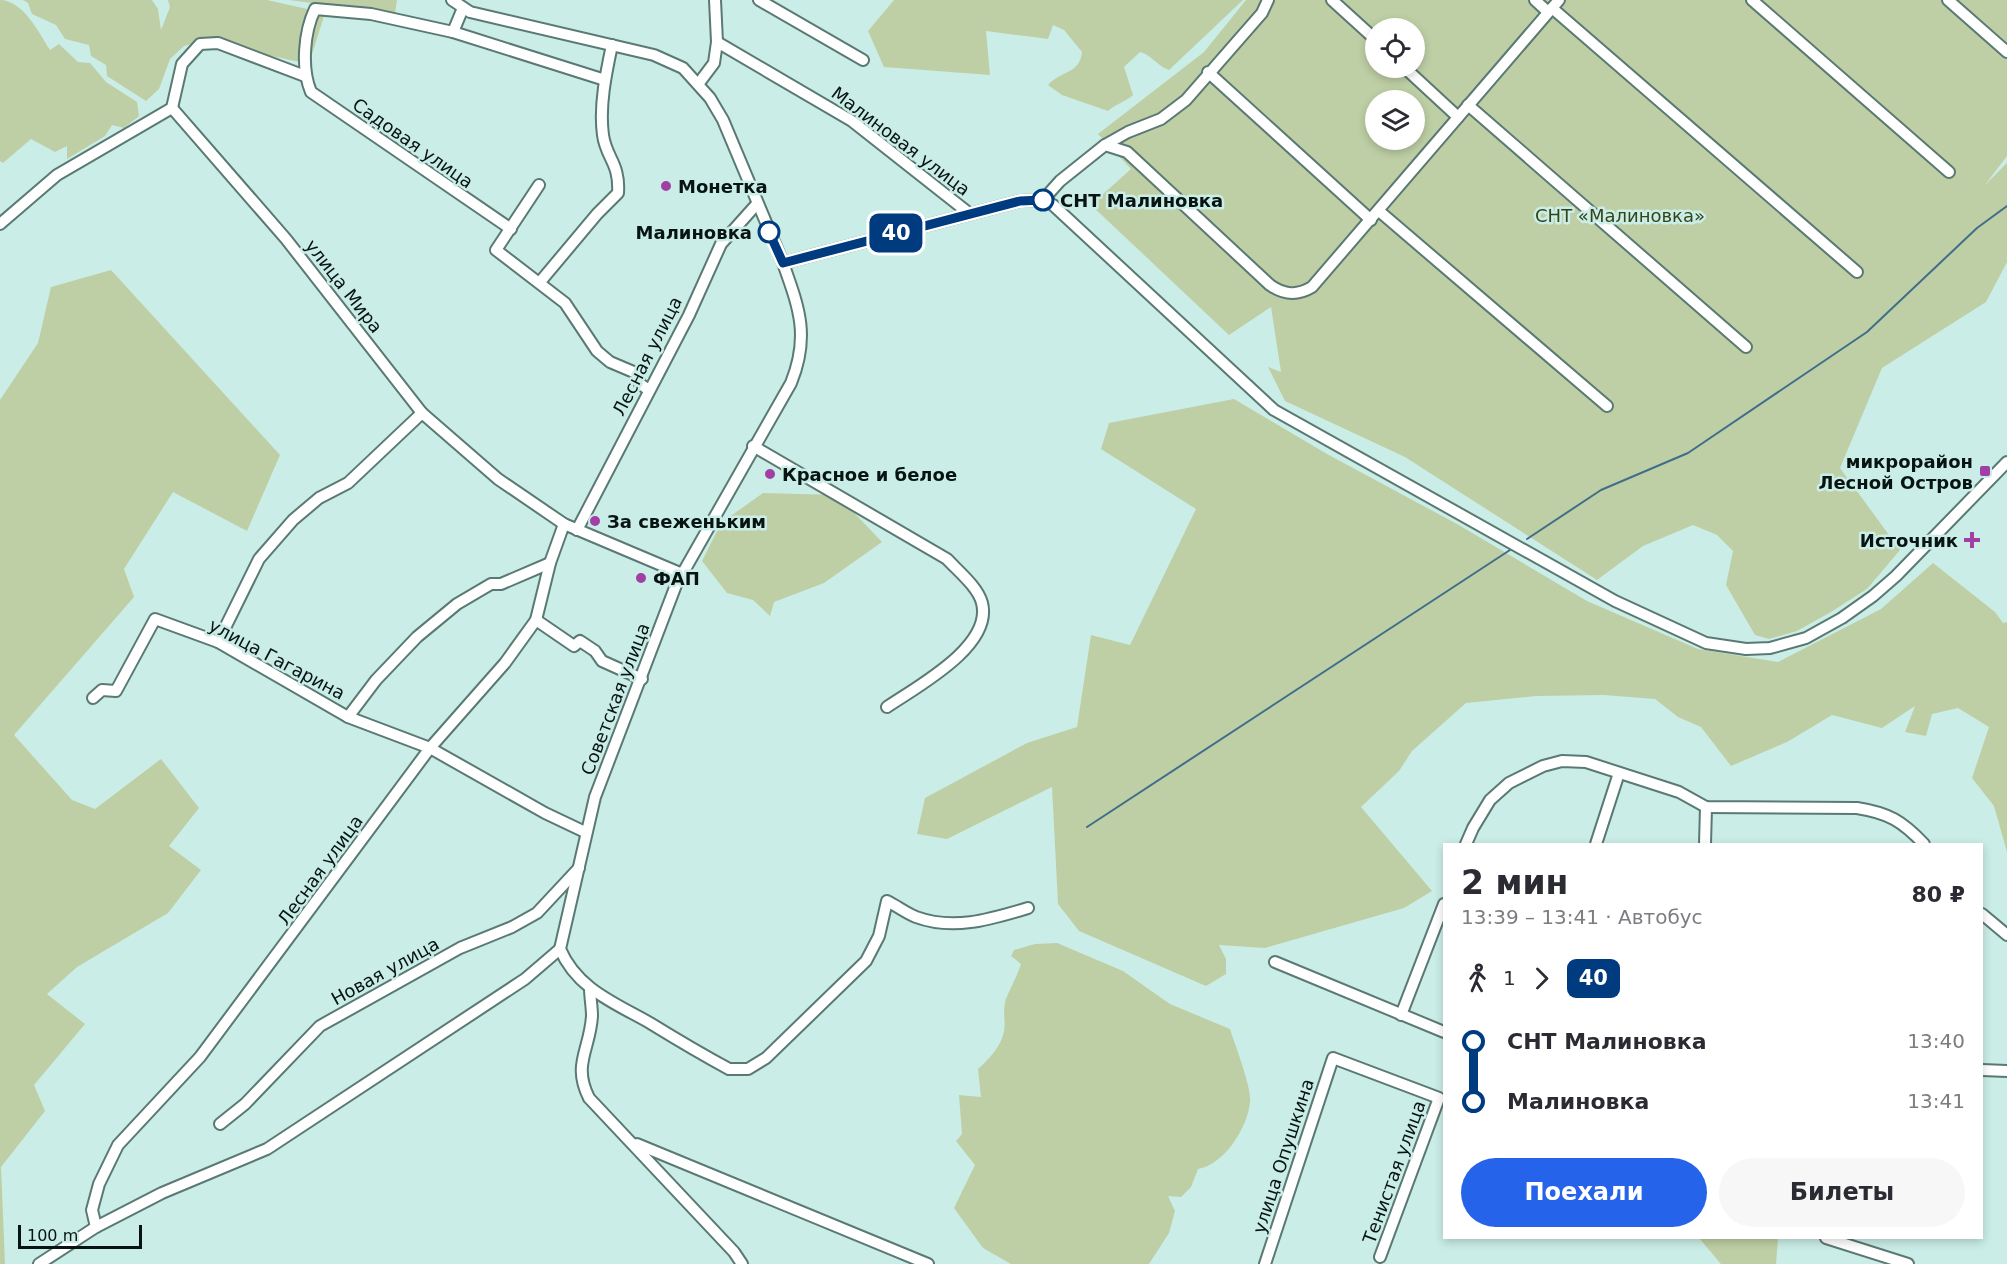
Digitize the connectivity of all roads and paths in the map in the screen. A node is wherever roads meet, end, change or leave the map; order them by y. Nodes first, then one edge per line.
1 (452, 0) edge
2 (715, 0) edge
3 (759, 0) edge
4 (1268, 0) edge
5 (1332, 0) edge
6 (1535, 0) edge
7 (1752, 0) edge
8 (1948, 0) edge
9 (1553, 7) edge
10 (463, 8) junction
11 (1365, 30) edge
12 (453, 32) junction
13 (717, 42) junction
14 (612, 45) junction
15 (2007, 52) edge
16 (862, 60) dead end
17 (1208, 72) junction
18 (305, 76) junction
19 (1416, 78) edge
20 (605, 80) junction
21 (699, 83) junction
22 (1468, 105) junction
23 (172, 108) junction
24 (1458, 117) junction
25 (1105, 145) junction
26 (1950, 172) dead end
27 (539, 185) dead end
28 (1043, 200) junction
29 (756, 205) junction
30 (1379, 211) junction
31 (970, 214) junction
32 (1371, 220) junction
33 (0, 224) edge
34 (511, 229) junction
35 (783, 263) junction
36 (1857, 272) dead end
37 (540, 282) junction
38 (1746, 347) dead end
39 (649, 390) junction
40 (1607, 406) dead end
41 (422, 413) junction
42 (753, 446) junction
43 (2007, 462) edge
44 (564, 524) junction
45 (577, 530) junction
46 (550, 563) junction
47 (680, 573) junction
48 (536, 620) junction
49 (218, 642) junction
50 (642, 679) junction
51 (93, 698) dead end
52 (888, 707) dead end
53 (348, 717) junction
54 (430, 748) junction
55 (1619, 773) junction
56 (1706, 807) junction
57 (585, 832) junction
58 (1467, 843) edge
59 (1596, 843) edge
60 (1705, 843) edge
61 (1922, 843) edge
62 (579, 867) junction
63 (1028, 908) dead end
64 (1443, 910) edge
65 (1983, 915) edge
66 (2007, 935) edge
67 (560, 949) junction
68 (1275, 962) dead end
69 (590, 988) junction
70 (1401, 1015) junction
71 (1443, 1032) edge
72 (1333, 1058) joint
73 (1983, 1070) edge
74 (2007, 1071) edge
75 (220, 1124) dead end
76 (633, 1142) junction
77 (96, 1227) junction
78 (1829, 1239) edge
79 (1380, 1257) dead end
80 (39, 1264) edge
81 (742, 1264) edge
82 (928, 1264) edge
83 (1264, 1264) edge
84 (1908, 1264) edge

1 - 10 street, Советская улица
2 - 13 street
3 - 16 street
4 - 17 street
5 - 11 street
6 - 9 street
7 - 26 street
8 - 15 street
9 - 22 street
9 - 36 street
10 - 12 street
10 - 14 street, Советская улица
12 - 18 street
12 - 20 street
13 - 21 street
13 - 31 street, Малиновая улица
14 - 20 street
14 - 21 street, Советская улица
17 - 25 street
17 - 32 street
18 - 23 street
18 - 34 street, Садовая улица
19 - 24 street
20 - 37 street
21 - 29 street, Советская улица
22 - 24 street
22 - 38 street
23 - 33 street
23 - 41 street, улица Мира
24 - 30 street
25 - 28 street
25 - 32 street
27 - 34 street
28 - 31 street
28 - 43 street
29 - 35 street, Советская улица
29 - 39 street, Лесная улица
30 - 32 street
30 - 40 street
31 - 35 street
34 - 37 street
35 - 42 street, Советская улица
37 - 39 street
39 - 45 street, Лесная улица
41 - 44 street, улица Мира
41 - 49 street
42 - 47 street, Советская улица
42 - 52 street
44 - 45 street, улица Мира
44 - 46 street, Лесная улица
45 - 47 street, улица Мира
46 - 48 street, Лесная улица
46 - 53 street, улица Гагарина
47 - 50 street, Советская улица
48 - 50 street
48 - 54 street, Лесная улица
49 - 51 street, улица Гагарина
49 - 53 street, улица Гагарина
50 - 57 street, Советская улица
53 - 54 street, улица Гагарина
54 - 57 street, улица Гагарина
54 - 77 street, Лесная улица
55 - 56 street
55 - 58 street
55 - 59 street
56 - 60 street
56 - 61 street
57 - 62 street, Советская улица
62 - 67 street, Советская улица
62 - 75 street, Новая улица
63 - 69 street
64 - 70 street
65 - 66 street
67 - 69 street
67 - 77 street
68 - 70 street
69 - 76 street
70 - 71 street
72 - 79 street, Тенистая улица
72 - 83 street, улица Опушкина
73 - 74 street
76 - 81 street
76 - 82 street
77 - 80 street
78 - 84 street

